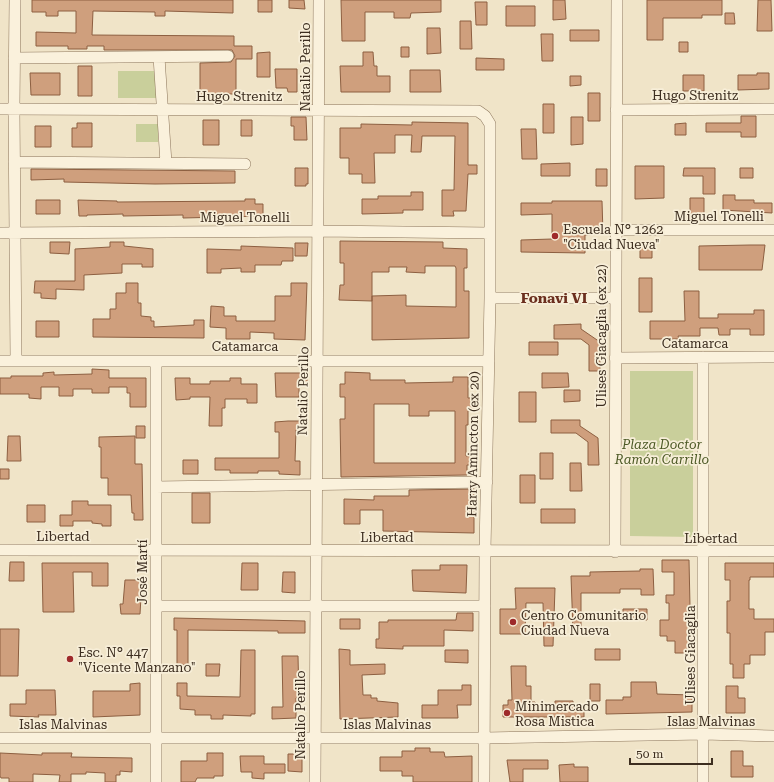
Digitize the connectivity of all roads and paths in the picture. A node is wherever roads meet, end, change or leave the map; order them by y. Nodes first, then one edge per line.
1 (15, 0) edge
2 (319, 0) edge
3 (617, 0) edge
4 (228, 56) dead end
5 (159, 57) junction
6 (14, 58) junction
7 (14, 109) junction
8 (774, 109) edge
9 (0, 110) edge
10 (163, 110) junction
11 (319, 110) junction
12 (478, 110) joint
13 (616, 110) junction
14 (14, 162) junction
15 (166, 163) junction
16 (245, 164) dead end
17 (616, 230) junction
18 (774, 230) edge
19 (318, 231) junction
20 (0, 233) edge
21 (14, 233) junction
22 (490, 233) junction
23 (490, 298) junction
24 (616, 298) junction
25 (703, 357) junction
26 (774, 357) edge
27 (615, 358) junction
28 (16, 360) junction
29 (317, 360) junction
30 (0, 361) edge
31 (156, 361) junction
32 (489, 361) junction
33 (487, 482) junction
34 (316, 485) junction
35 (156, 487) junction
36 (0, 550) edge
37 (156, 550) junction
38 (316, 551) junction
39 (485, 551) junction
40 (774, 551) edge
41 (615, 552) junction
42 (704, 552) junction
43 (156, 606) junction
44 (315, 606) junction
45 (485, 606) junction
46 (704, 734) junction
47 (774, 736) edge
48 (157, 737) junction
49 (0, 738) edge
50 (314, 738) junction
51 (485, 738) junction
52 (156, 782) edge
53 (315, 782) edge
54 (484, 782) edge
55 (703, 782) edge

1 - 6 street
2 - 11 street, Natalio Perillo
3 - 13 street, Ulises Giacaglia (ex 22)
4 - 5 street
5 - 6 street
5 - 10 street
6 - 7 street
7 - 9 street, Hugo Strenitz
7 - 10 street, Hugo Strenitz
7 - 14 street
8 - 13 street, Hugo Strenitz
10 - 11 street, Hugo Strenitz
10 - 15 street
11 - 12 street, Hugo Strenitz
11 - 19 street, Natalio Perillo
12 - 22 street, Harry Amincton (ex 20)
13 - 17 street, Ulises Giacaglia (ex 22)
14 - 15 street
14 - 21 street
15 - 16 street
17 - 18 street, Miguel Tonelli
17 - 24 street, Ulises Giacaglia (ex 22)
19 - 21 street, Miguel Tonelli
19 - 22 street, Miguel Tonelli
19 - 29 street, Natalio Perillo
20 - 21 street, Miguel Tonelli
21 - 28 street
22 - 23 street, Harry Amincton (ex 20)
23 - 24 street
23 - 32 street, Harry Amincton (ex 20)
24 - 27 street, Ulises Giacaglia (ex 22)
25 - 26 street, Catamarca
25 - 27 street, Catamarca
25 - 42 street, Ulises Giacaglia
27 - 41 street, Ulises Giacaglia (ex 22)
28 - 30 street, Catamarca
28 - 31 street, Catamarca
29 - 31 street, Catamarca
29 - 32 street, Catamarca
29 - 34 street, Natalio Perillo
31 - 35 street, José Martí
32 - 33 street, Harry Amincton (ex 20)
33 - 34 street
33 - 39 street, Harry Amincton (ex 20)
34 - 35 street
34 - 38 street, Natalio Perillo
35 - 37 street, José Martí
36 - 37 street, Libertad
37 - 38 street, Libertad
37 - 43 street, José Martí
38 - 39 street, Libertad
38 - 44 street, Natalio Perillo
39 - 41 street, Libertad
39 - 45 street, Harry Amincton (ex 20)
40 - 42 street, Libertad
41 - 42 street, Libertad
42 - 46 street, Ulises Giacaglia
43 - 44 street
43 - 48 street, José Martí
44 - 45 street
44 - 50 street, Natalio Perillo
45 - 51 street, Harry Amincton (ex 20)
46 - 47 street, Islas Malvinas
46 - 51 street, Islas Malvinas
46 - 55 street, Ulises Giacaglia
48 - 49 street, Islas Malvinas
48 - 50 street, Islas Malvinas
48 - 52 street, José Martí
50 - 51 street, Islas Malvinas
50 - 53 street, Natalio Perillo
51 - 54 street, Harry Amincton (ex 20)

